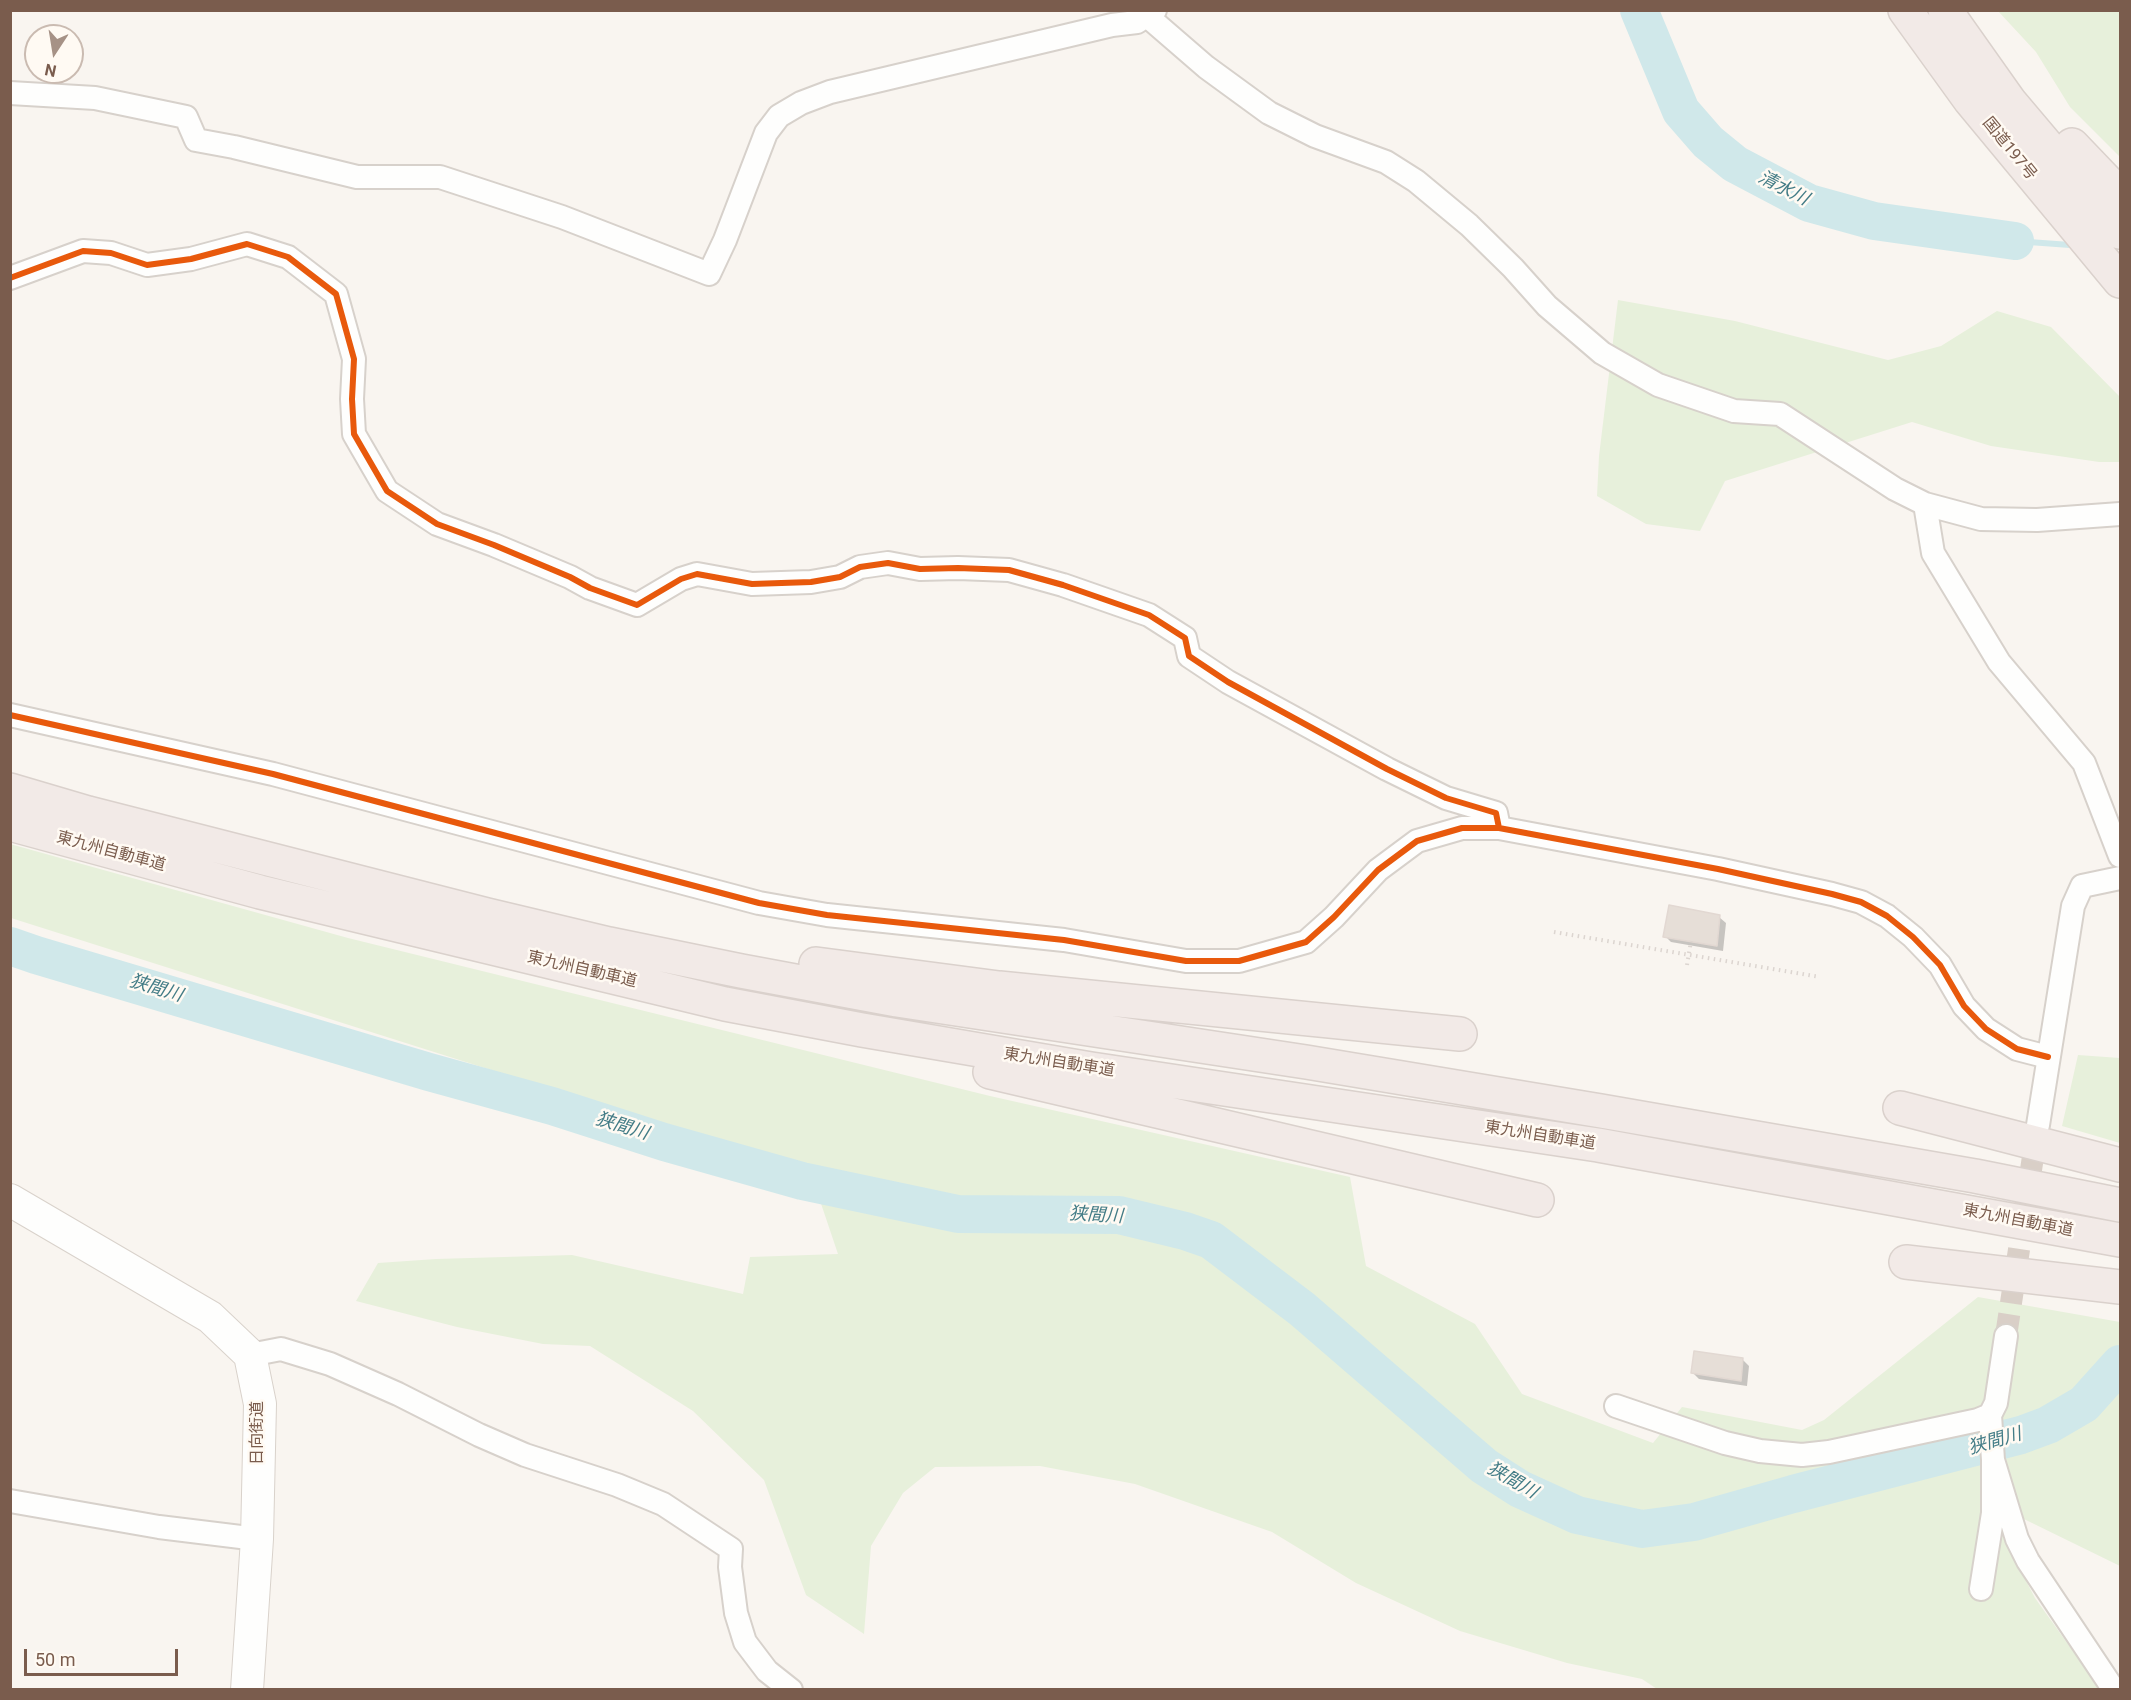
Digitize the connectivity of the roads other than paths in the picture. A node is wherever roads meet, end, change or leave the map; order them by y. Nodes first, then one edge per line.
1 (1905, 10) edge
2 (1945, 10) edge
3 (1955, 10) edge
4 (1151, 13) edge
5 (1107, 18) edge
6 (10, 93) edge
7 (2116, 215) edge
8 (10, 278) edge
9 (2121, 281) edge
10 (1925, 504) junction
11 (2121, 514) edge
12 (10, 715) edge
13 (10, 790) edge
14 (10, 824) edge
15 (1499, 828) junction
16 (2121, 856) edge
17 (2121, 879) edge
18 (380, 889) junction
19 (725, 1004) junction
20 (1460, 1034) dead end
21 (2048, 1057) junction
22 (1900, 1108) dead end
23 (2038, 1125) tunnel mouth
24 (2121, 1165) edge
25 (10, 1200) edge
26 (1537, 1200) dead end
27 (2121, 1204) edge
28 (2121, 1240) edge
29 (1906, 1262) dead end
30 (2121, 1287) edge
31 (2006, 1336) tunnel mouth
32 (250, 1355) junction
33 (1616, 1406) dead end
34 (1990, 1415) junction
35 (1993, 1460) junction
36 (10, 1501) edge
37 (257, 1539) junction
38 (1981, 1589) dead end
39 (247, 1689) edge
40 (791, 1689) edge
41 (2114, 1689) edge

1 - 9 highway, 国道197号
2 - 7 highway, 国道197号
3 - 7 highway
4 - 5 street
4 - 10 street
5 - 6 street
8 - 15 street
10 - 11 street
10 - 16 street
12 - 15 street
13 - 18 highway, 東九州自動車道
14 - 19 highway, 東九州自動車道
15 - 21 street
17 - 21 street
18 - 20 highway
18 - 27 highway, 東九州自動車道
19 - 26 highway
19 - 28 highway, 東九州自動車道
21 - 23 street
22 - 24 highway
25 - 32 street
29 - 30 highway
31 - 34 street
32 - 37 street, 日向街道
32 - 40 street
33 - 34 street
34 - 35 street
35 - 38 street
35 - 41 street
36 - 37 street
37 - 39 street, 日向街道

